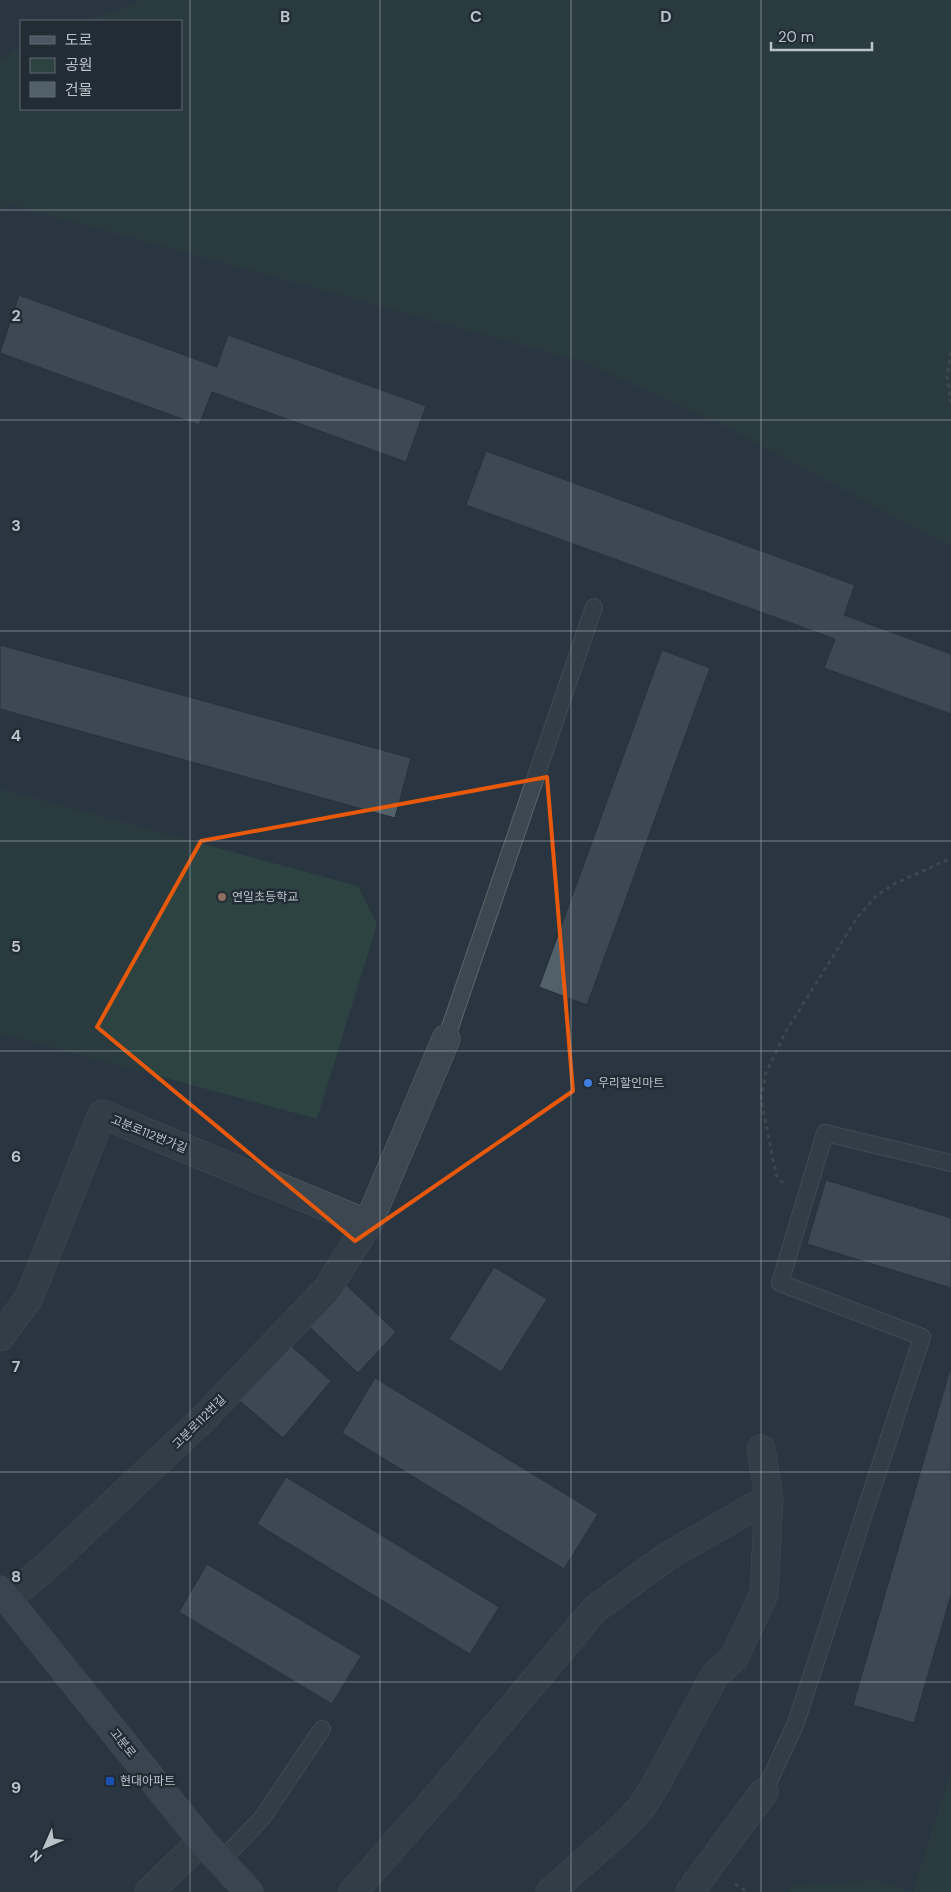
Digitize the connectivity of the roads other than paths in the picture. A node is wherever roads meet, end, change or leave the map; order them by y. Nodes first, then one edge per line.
1 (594, 608) dead end
2 (446, 1039) joint
3 (951, 1163) edge
4 (368, 1224) junction
5 (0, 1337) edge
6 (761, 1449) dead end
7 (769, 1498) junction
8 (4, 1595) edge
9 (322, 1729) dead end
10 (764, 1792) joint
11 (202, 1841) junction
12 (221, 1861) junction
13 (150, 1892) edge
14 (249, 1892) edge
15 (353, 1892) edge
16 (550, 1892) edge
17 (690, 1892) edge

1 - 2 lane
2 - 4 street, 고분로112번길
3 - 10 lane
4 - 5 street, 고분로112번가길
4 - 8 street, 고분로112번길
6 - 7 street
7 - 15 street
7 - 16 street
8 - 11 main road, 고분로
9 - 12 lane
10 - 17 street
11 - 12 main road, 고분로
11 - 13 street
12 - 14 main road, 고분로

